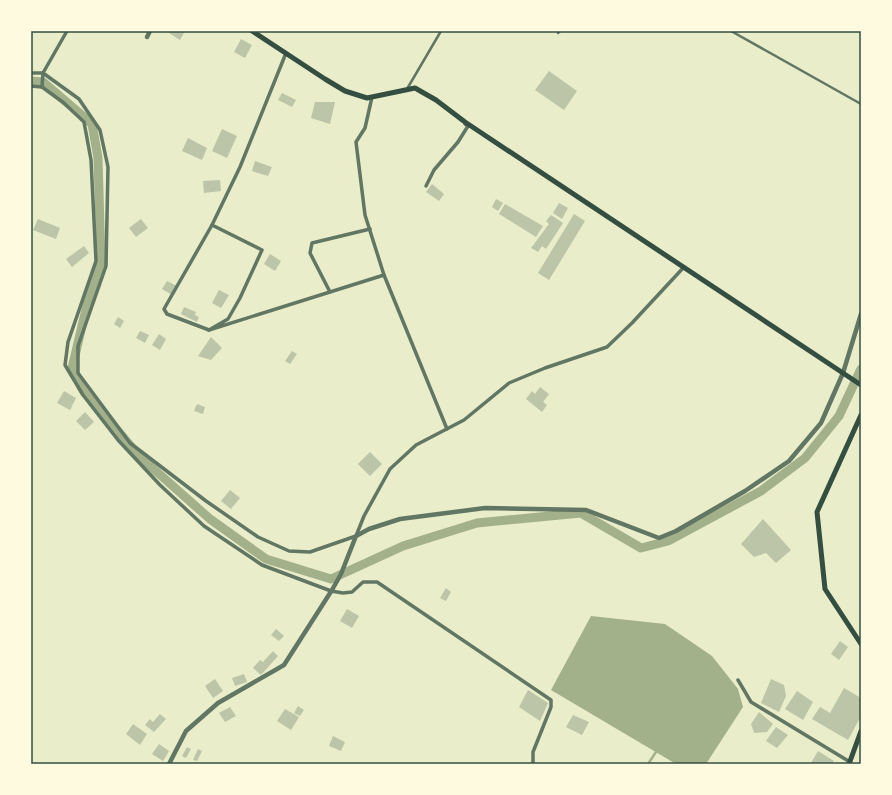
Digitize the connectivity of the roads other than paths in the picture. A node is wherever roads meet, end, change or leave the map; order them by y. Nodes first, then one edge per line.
1 (67, 31) edge
2 (150, 31) edge
3 (252, 31) edge
4 (441, 31) edge
5 (732, 31) edge
6 (148, 37) dead end
7 (286, 53) junction
8 (31, 73) edge
9 (43, 73) junction
10 (31, 86) edge
11 (42, 87) junction
12 (407, 89) junction
13 (372, 97) junction
14 (861, 104) edge
15 (459, 117) junction
16 (426, 186) dead end
17 (212, 225) junction
18 (370, 228) junction
19 (684, 267) junction
20 (384, 275) junction
21 (330, 292) junction
22 (861, 314) edge
23 (209, 330) junction
24 (843, 373) junction
25 (861, 385) edge
26 (861, 415) edge
27 (447, 429) junction
28 (356, 536) junction
29 (331, 590) junction
30 (861, 644) edge
31 (738, 680) dead end
32 (861, 731) edge
33 (849, 763) edge
34 (169, 764) edge
35 (533, 764) edge

1 - 9 street
2 - 6 street
3 - 7 main road
4 - 12 street
5 - 14 street
7 - 13 main road
7 - 17 street
8 - 9 street
9 - 11 street
9 - 28 street
10 - 11 street
11 - 29 street
12 - 13 main road
12 - 15 main road
13 - 18 street
15 - 16 street
15 - 19 main road
17 - 23 street
17 - 23 street
18 - 20 street
18 - 21 street
19 - 24 main road
19 - 27 street
20 - 21 street
20 - 27 street
21 - 23 street
22 - 24 street
24 - 25 main road
24 - 28 street
26 - 30 main road
27 - 28 street
28 - 29 street
29 - 34 street
29 - 35 street
31 - 33 street
32 - 33 main road

